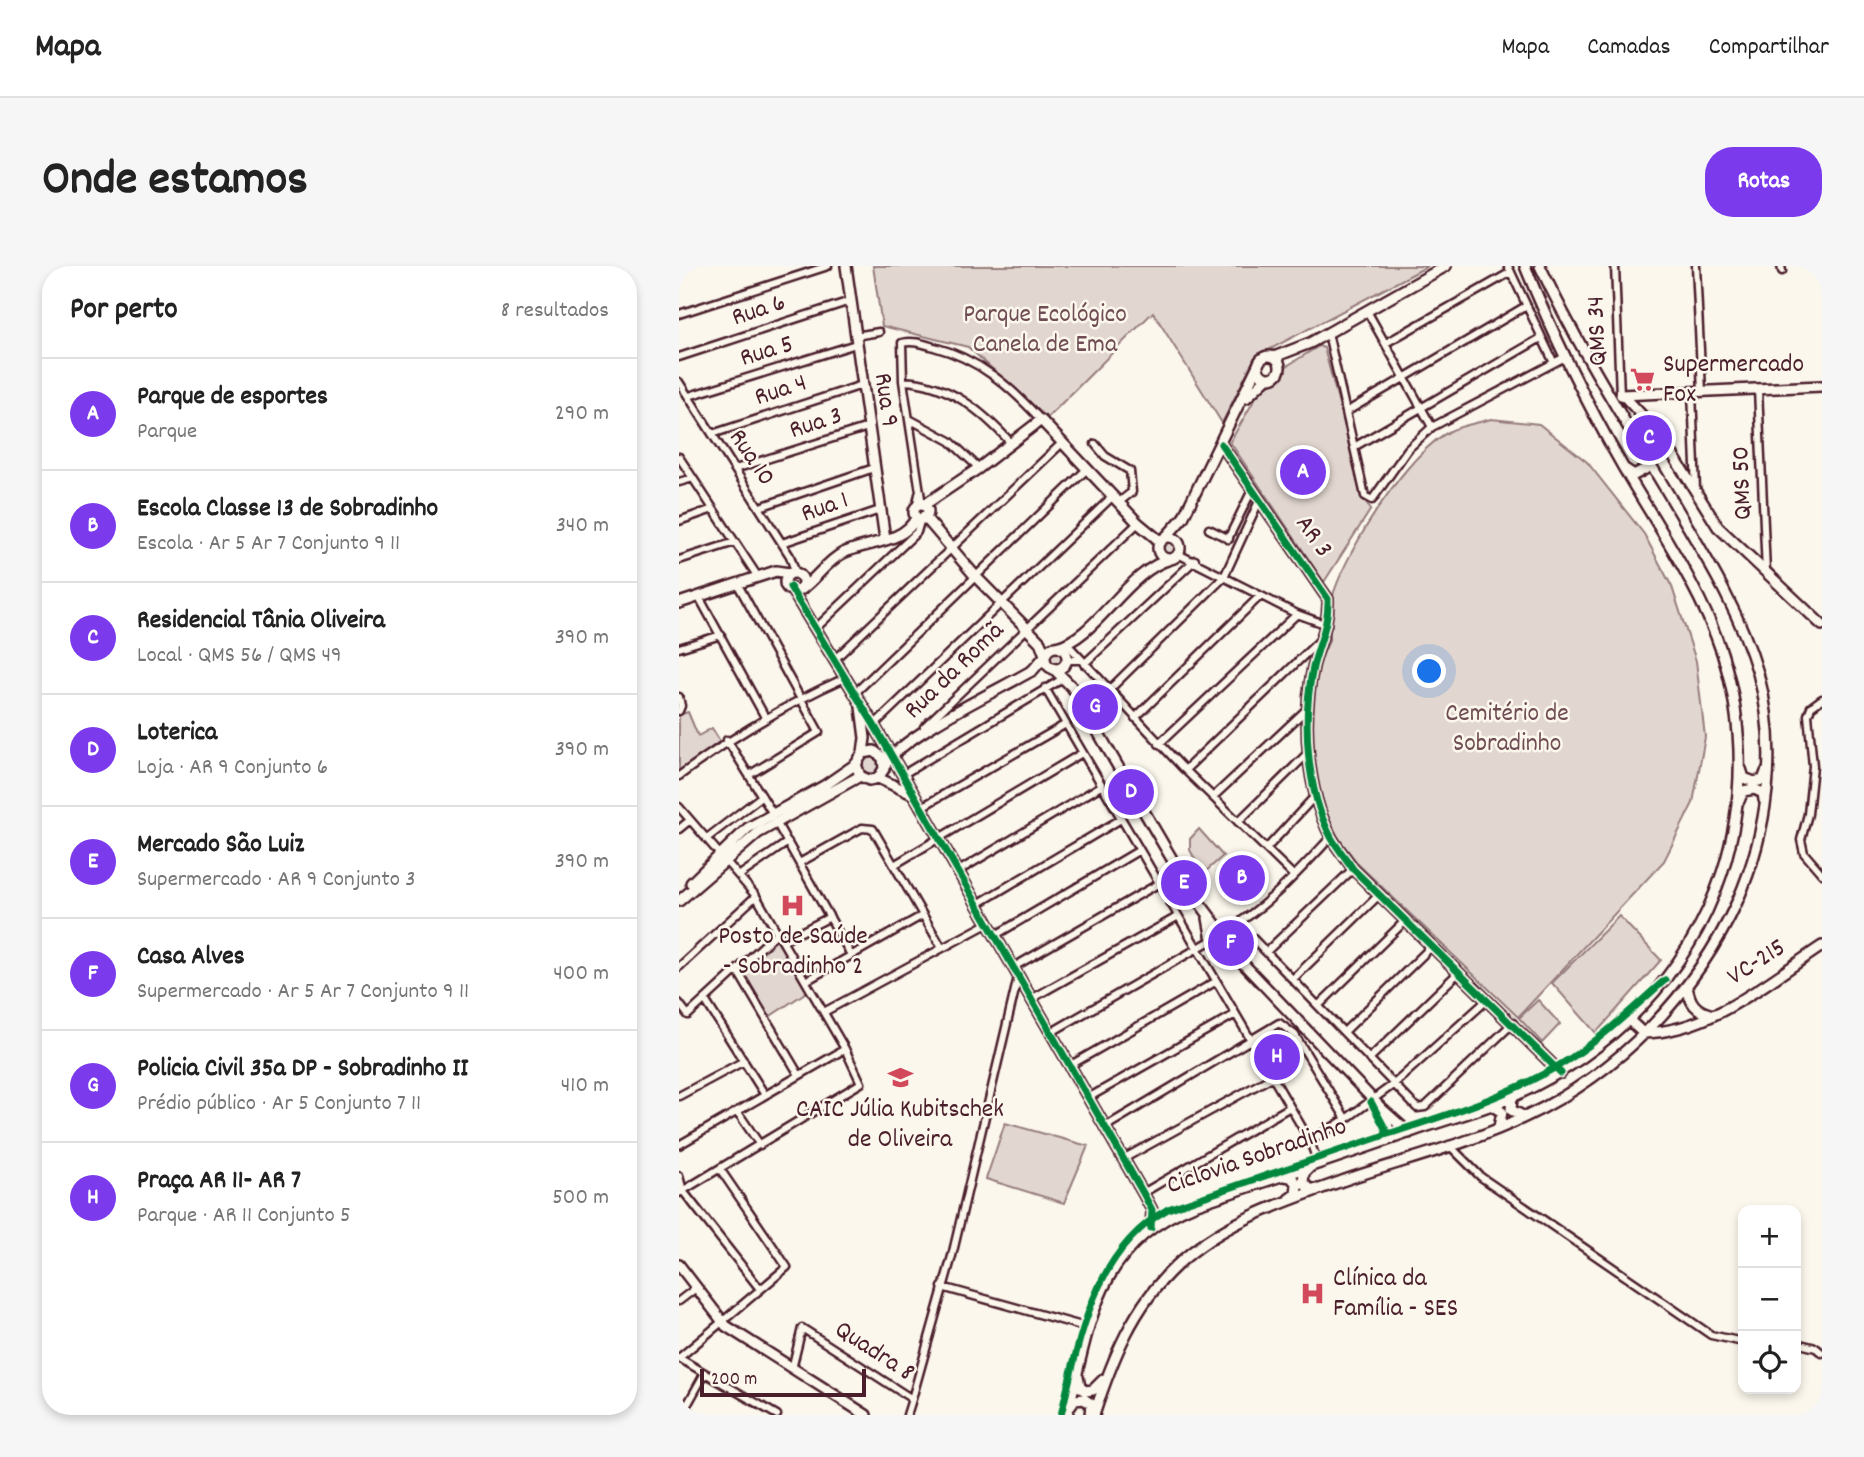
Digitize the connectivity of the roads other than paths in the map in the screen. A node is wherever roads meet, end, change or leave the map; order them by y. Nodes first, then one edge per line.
1 (828, 266) edge
2 (846, 266) edge
3 (1446, 266) edge
4 (1525, 266) edge
5 (1540, 266) edge
6 (1615, 266) edge
7 (1696, 266) edge
8 (1510, 269) edge
9 (850, 301) junction
10 (1526, 306) junction
11 (1367, 311) junction
12 (679, 314) edge
13 (879, 332) dead end
14 (1328, 333) junction
15 (1575, 336) junction
16 (1541, 338) junction
17 (856, 340) junction
18 (1558, 341) junction
19 (1310, 343) junction
20 (1386, 343) junction
21 (1585, 354) junction
22 (679, 357) edge
23 (1275, 357) junction
24 (1565, 357) junction
25 (1553, 361) junction
26 (1258, 365) junction
27 (1280, 368) junction
28 (1405, 376) junction
29 (1267, 377) junction
30 (903, 381) junction
31 (679, 382) edge
32 (862, 385) junction
33 (1822, 386) edge
34 (1758, 389) junction
35 (1608, 392) junction
36 (1697, 392) junction
37 (1622, 395) junction
38 (689, 396) junction
39 (1240, 404) junction
40 (1423, 408) junction
41 (1618, 409) junction
42 (1346, 412) junction
43 (911, 420) junction
44 (1041, 420) junction
45 (868, 427) junction
46 (1432, 427) junction
47 (712, 434) junction
48 (1062, 443) junction
49 (1012, 444) junction
50 (1095, 444) dead end
51 (1221, 444) junction
52 (1354, 447) junction
53 (1645, 455) junction
54 (679, 457) edge
55 (874, 468) junction
56 (979, 468) junction
57 (1624, 468) junction
58 (735, 469) junction
59 (1087, 470) junction
60 (693, 478) junction
61 (679, 482) edge
62 (1253, 488) junction
63 (1696, 490) junction
64 (1261, 498) junction
65 (1116, 499) junction
66 (760, 507) junction
67 (713, 509) junction
68 (880, 510) junction
69 (922, 512) junction
70 (1183, 517) junction
71 (679, 521) edge
72 (1138, 523) junction
73 (1209, 529) dead end
74 (885, 539) junction
75 (1228, 539) junction
76 (735, 542) junction
77 (1161, 542) junction
78 (782, 543) junction
79 (1237, 543) junction
80 (951, 548) junction
81 (1176, 552) junction
82 (679, 560) edge
83 (1195, 560) junction
84 (1150, 568) junction
85 (1766, 574) junction
86 (758, 577) junction
87 (976, 577) junction
88 (1224, 577) junction
89 (794, 581) junction
90 (737, 583) junction
91 (1260, 596) junction
92 (699, 597) junction
93 (679, 603) edge
94 (1002, 604) junction
95 (1297, 614) junction
96 (1327, 625) junction
97 (1822, 625) edge
98 (816, 628) junction
99 (1027, 629) junction
100 (721, 635) junction
101 (1321, 640) junction
102 (1041, 643) junction
103 (1055, 647) junction
104 (679, 648) edge
105 (1069, 652) junction
106 (1045, 655) junction
107 (834, 660) junction
108 (1082, 662) junction
109 (1052, 668) junction
110 (1033, 670) junction
111 (845, 678) junction
112 (1064, 678) junction
113 (1072, 687) junction
114 (1045, 688) junction
115 (1109, 690) junction
116 (854, 694) junction
117 (679, 697) edge
118 (800, 698) junction
119 (1822, 699) edge
120 (860, 705) junction
121 (1309, 707) junction
122 (679, 711) edge
123 (765, 717) junction
124 (1135, 718) junction
125 (1066, 724) junction
126 (874, 725) junction
127 (865, 738) junction
128 (727, 740) junction
129 (910, 740) junction
130 (1159, 744) junction
131 (863, 753) junction
132 (877, 753) junction
133 (1082, 753) junction
134 (1308, 753) junction
135 (891, 754) junction
136 (856, 764) junction
137 (885, 765) junction
138 (1769, 766) junction
139 (1741, 768) junction
140 (1185, 770) junction
141 (749, 775) junction
142 (902, 775) junction
143 (679, 776) edge
144 (860, 776) junction
145 (878, 778) junction
146 (1101, 786) junction
147 (912, 794) junction
148 (1317, 795) junction
149 (762, 796) junction
150 (1213, 797) junction
151 (1738, 805) junction
152 (1765, 805) junction
153 (679, 807) edge
154 (920, 808) junction
155 (775, 818) junction
156 (690, 820) junction
157 (1121, 820) junction
158 (1238, 822) junction
159 (679, 829) edge
160 (1331, 837) junction
161 (707, 838) junction
162 (938, 838) junction
163 (788, 842) junction
164 (1266, 849) junction
165 (1138, 850) junction
166 (723, 857) junction
167 (801, 862) junction
168 (894, 865) junction
169 (1353, 869) junction
170 (957, 872) junction
171 (1822, 874) edge
172 (740, 875) junction
173 (1294, 876) junction
174 (1158, 884) junction
175 (679, 894) edge
176 (1379, 895) junction
177 (755, 896) junction
178 (679, 901) edge
179 (976, 905) junction
180 (923, 915) junction
181 (830, 917) junction
182 (1177, 917) junction
183 (1208, 917) junction
184 (1405, 921) junction
185 (987, 924) junction
186 (1239, 924) junction
187 (778, 932) junction
188 (1222, 932) junction
189 (994, 936) junction
190 (1213, 939) junction
191 (783, 942) junction
192 (1822, 946) edge
193 (1431, 947) junction
194 (942, 948) junction
195 (1195, 949) junction
196 (1232, 952) junction
197 (1265, 952) junction
198 (851, 955) junction
199 (679, 967) edge
200 (1012, 968) junction
201 (737, 971) junction
202 (1457, 974) junction
203 (1018, 977) junction
204 (1294, 978) junction
205 (806, 981) junction
206 (1215, 982) junction
207 (1687, 985) junction
208 (1031, 999) junction
209 (705, 1000) junction
210 (1486, 1001) junction
211 (679, 1003) edge
212 (1319, 1005) junction
213 (824, 1013) junction
214 (1234, 1015) junction
215 (1715, 1016) junction
216 (1630, 1021) junction
217 (1513, 1023) junction
218 (1344, 1032) junction
219 (1050, 1033) junction
220 (1643, 1033) junction
221 (1250, 1041) junction
222 (845, 1049) junction
223 (1369, 1059) junction
224 (744, 1061) junction
225 (1069, 1066) junction
226 (1561, 1073) junction
227 (799, 1075) junction
228 (1272, 1077) junction
229 (1394, 1084) junction
230 (765, 1095) junction
231 (679, 1096) edge
232 (1512, 1097) junction
233 (1088, 1098) junction
234 (1375, 1100) junction
235 (1491, 1105) junction
236 (1290, 1107) junction
237 (1382, 1109) junction
238 (737, 1111) junction
239 (1525, 1118) junction
240 (1346, 1119) junction
241 (1105, 1127) junction
242 (1499, 1128) junction
243 (1409, 1133) junction
244 (1310, 1140) junction
245 (1387, 1140) junction
246 (679, 1144) edge
247 (1449, 1144) junction
248 (760, 1145) junction
249 (1123, 1159) junction
250 (1315, 1165) junction
251 (720, 1169) junction
252 (1282, 1175) junction
253 (679, 1177) edge
254 (1319, 1189) junction
255 (681, 1192) edge
256 (1143, 1193) junction
257 (1288, 1200) junction
258 (1152, 1210) junction
259 (1169, 1216) junction
260 (1151, 1228) junction
261 (679, 1265) edge
262 (942, 1287) junction
263 (696, 1288) junction
264 (760, 1289) junction
265 (679, 1301) edge
266 (722, 1321) junction
267 (1089, 1328) junction
268 (1738, 1341) edge
269 (1801, 1344) edge
270 (1820, 1349) edge
271 (679, 1358) edge
272 (792, 1369) junction
273 (1078, 1372) junction
274 (705, 1373) junction
275 (1107, 1376) junction
276 (912, 1399) junction
277 (854, 1412) edge
278 (689, 1413) edge
279 (1067, 1413) edge
280 (777, 1415) edge
281 (866, 1415) edge
282 (907, 1415) edge
283 (1092, 1415) edge

1 - 12 street
2 - 9 street, Rua 9
3 - 11 street
4 - 18 street
5 - 15 street
6 - 37 street, QMS 34
7 - 36 street
8 - 10 street
8 - 20 street
9 - 17 street, Rua 9
9 - 22 street, Rua 6
10 - 16 street
10 - 28 street
11 - 14 street
11 - 20 street
13 - 17 street, Rua 5
14 - 19 street
14 - 42 street
15 - 18 street
15 - 21 street
16 - 25 street
16 - 40 street
17 - 32 street, Rua 9
17 - 38 street, Rua 5
18 - 24 street
19 - 23 street
19 - 27 street
20 - 28 street
21 - 24 street
21 - 35 street
23 - 26 street
23 - 27 street
24 - 25 street
24 - 57 street
25 - 46 street
26 - 29 street
26 - 39 street
27 - 29 street
28 - 40 street
28 - 42 street
29 - 39 street
30 - 43 street
30 - 44 street
30 - 49 street
31 - 38 street, Rua 10
32 - 45 street, Rua 9
32 - 47 street, Rua 4
33 - 34 street
34 - 36 street
34 - 85 street, QMS 50
35 - 37 street
35 - 41 street
36 - 37 street
36 - 63 street
37 - 41 street
37 - 63 street
38 - 47 street, Rua 10
39 - 51 street
40 - 46 street
40 - 52 street
41 - 53 street
42 - 52 street
43 - 56 street
43 - 69 street
44 - 48 street
44 - 49 street
45 - 55 street, Rua 9
45 - 58 street, Rua 3
46 - 52 street
47 - 58 street, Rua 10
48 - 59 street
48 - 80 street
49 - 56 street
50 - 65 street
51 - 62 street, AR 3
51 - 70 street
53 - 57 street
53 - 138 street
54 - 60 street
55 - 66 street
55 - 68 street, Rua 9
56 - 69 street
57 - 139 street
58 - 66 street, Rua 10
59 - 65 street
59 - 87 street
60 - 61 street
60 - 67 street
62 - 64 street, AR 3
62 - 75 street
63 - 85 street
64 - 79 street
64 - 96 street, AR 3
65 - 72 street
65 - 94 street
66 - 78 street, Rua 10
67 - 71 street
67 - 76 street
68 - 74 street, Rua 9
68 - 78 street, Rua 1
69 - 74 street
69 - 80 street
69 - 98 street
70 - 77 street
70 - 81 street
72 - 77 street
72 - 99 street, Rua da Romã
73 - 75 street
74 - 89 street
75 - 79 street
76 - 82 street
76 - 86 street
77 - 81 street
77 - 81 street
77 - 84 street
78 - 89 street, Rua 10
79 - 88 street
80 - 87 street
80 - 107 street
81 - 83 street
81 - 84 street
83 - 88 street
83 - 108 street
84 - 105 street
85 - 97 street
86 - 89 street
86 - 90 street
87 - 94 street
87 - 116 street
88 - 91 street
88 - 115 street
89 - 98 street
90 - 92 street
90 - 118 street
91 - 95 street
91 - 124 street
92 - 93 street
92 - 100 street
94 - 99 street
94 - 126 street
95 - 96 street
95 - 130 street
96 - 101 street
98 - 107 street
99 - 102 street
99 - 129 street, Rua da Romã
100 - 104 street
100 - 123 street
101 - 121 street
101 - 140 street
102 - 103 street
102 - 106 street
103 - 105 street
103 - 105 street
103 - 106 street
105 - 108 street
105 - 108 street
105 - 109 street
105 - 113 street
106 - 109 street
106 - 110 street
107 - 111 street
108 - 115 street
109 - 110 street
109 - 112 street
110 - 129 street
111 - 116 street
111 - 118 street
112 - 113 street
112 - 114 street
113 - 183 street
114 - 125 street
114 - 142 street
115 - 124 street
116 - 120 street
117 - 122 street
118 - 123 street
118 - 141 street
119 - 171 street
120 - 126 street
120 - 127 street
121 - 134 street
121 - 150 street
123 - 128 street
124 - 130 street
125 - 133 street
125 - 154 street
126 - 127 street
126 - 135 street
127 - 131 street
128 - 141 street
128 - 143 street
129 - 135 street
130 - 140 street
131 - 132 street
131 - 136 street
132 - 135 street
132 - 137 street
133 - 146 street
133 - 162 street
134 - 148 street
134 - 158 street
135 - 137 street
135 - 142 street
136 - 144 street
136 - 155 street
137 - 145 street
138 - 139 street
138 - 152 street
139 - 151 street
140 - 150 street
141 - 149 street
142 - 147 street
144 - 145 street
144 - 155 street
145 - 147 street
146 - 157 street
146 - 170 street
147 - 154 street
148 - 160 street
148 - 164 street
149 - 155 street
149 - 161 street
150 - 158 street
151 - 152 street
151 - 216 street
152 - 207 street
153 - 156 street
154 - 162 street
155 - 163 street
155 - 166 street
156 - 159 street
156 - 161 street
157 - 165 street
157 - 179 street
158 - 164 street
160 - 169 street
160 - 173 street
161 - 166 street
162 - 168 street
162 - 170 street
163 - 167 street
163 - 172 street
164 - 173 street
165 - 174 street
165 - 189 street
166 - 172 street
166 - 175 street
166 - 178 street
167 - 168 street
167 - 181 street
168 - 180 street
169 - 176 street
169 - 197 street
170 - 179 street
172 - 177 street
173 - 186 street
174 - 182 street
174 - 200 street
176 - 184 street
176 - 204 street
177 - 187 street
177 - 199 street
179 - 185 street
180 - 194 street
180 - 198 street
181 - 191 street
181 - 198 street
182 - 195 street
182 - 208 street
183 - 188 street
183 - 190 street
184 - 193 street
184 - 212 street
185 - 189 street
185 - 194 street
186 - 188 street
186 - 197 street
187 - 191 street
187 - 201 street
188 - 190 street
188 - 190 street
188 - 196 street
189 - 200 street
190 - 195 street
190 - 196 street
191 - 205 street
192 - 215 street, VC-215 / VC-215
193 - 202 street
193 - 218 street
194 - 213 street
195 - 206 street
195 - 219 street
196 - 234 street
197 - 204 street
198 - 205 street
200 - 203 street
201 - 209 street
201 - 227 street
202 - 210 street
202 - 223 street
203 - 208 street
203 - 262 street
204 - 212 street
205 - 213 street
206 - 214 street
206 - 225 street
207 - 215 street
207 - 220 street
208 - 219 street
209 - 211 street
209 - 224 street
210 - 217 street
210 - 229 street
212 - 218 street
213 - 222 street
214 - 221 street
214 - 233 street
215 - 220 street, VC-215
216 - 220 street
216 - 226 street
217 - 226 street
217 - 229 street
218 - 223 street
219 - 225 street
220 - 239 street
221 - 228 street
221 - 240 street
221 - 241 street
222 - 227 street
222 - 248 street
223 - 229 street
224 - 230 street
224 - 231 street
225 - 233 street
226 - 232 street
227 - 230 street
228 - 236 street
228 - 249 street
229 - 234 street
230 - 238 street
232 - 235 street
232 - 239 street
233 - 241 street
234 - 237 street
234 - 240 street
235 - 242 street
235 - 243 street
236 - 244 street
236 - 256 street
237 - 243 street
237 - 245 street
238 - 246 street
238 - 248 street
239 - 242 street
240 - 244 street
241 - 249 street
242 - 247 street
243 - 245 street
244 - 250 street
245 - 250 street
247 - 254 street
247 - 268 street
248 - 251 street
249 - 256 street
250 - 252 street
250 - 254 street
251 - 255 street
251 - 264 street
252 - 257 street
252 - 259 street
253 - 255 street
254 - 257 street
255 - 264 street
256 - 258 street
257 - 275 street
258 - 259 street
258 - 260 street
259 - 260 street
260 - 267 street
261 - 263 street
262 - 267 street
262 - 276 street
263 - 265 street
263 - 266 street
264 - 266 street
266 - 271 street
266 - 272 street
267 - 273 street
269 - 270 street
271 - 274 street
272 - 276 street, Quadra 8
272 - 277 street
273 - 275 street
273 - 279 street
274 - 278 street
274 - 280 street
275 - 283 street
276 - 282 street, Quadra 8
277 - 281 street
279 - 283 street

